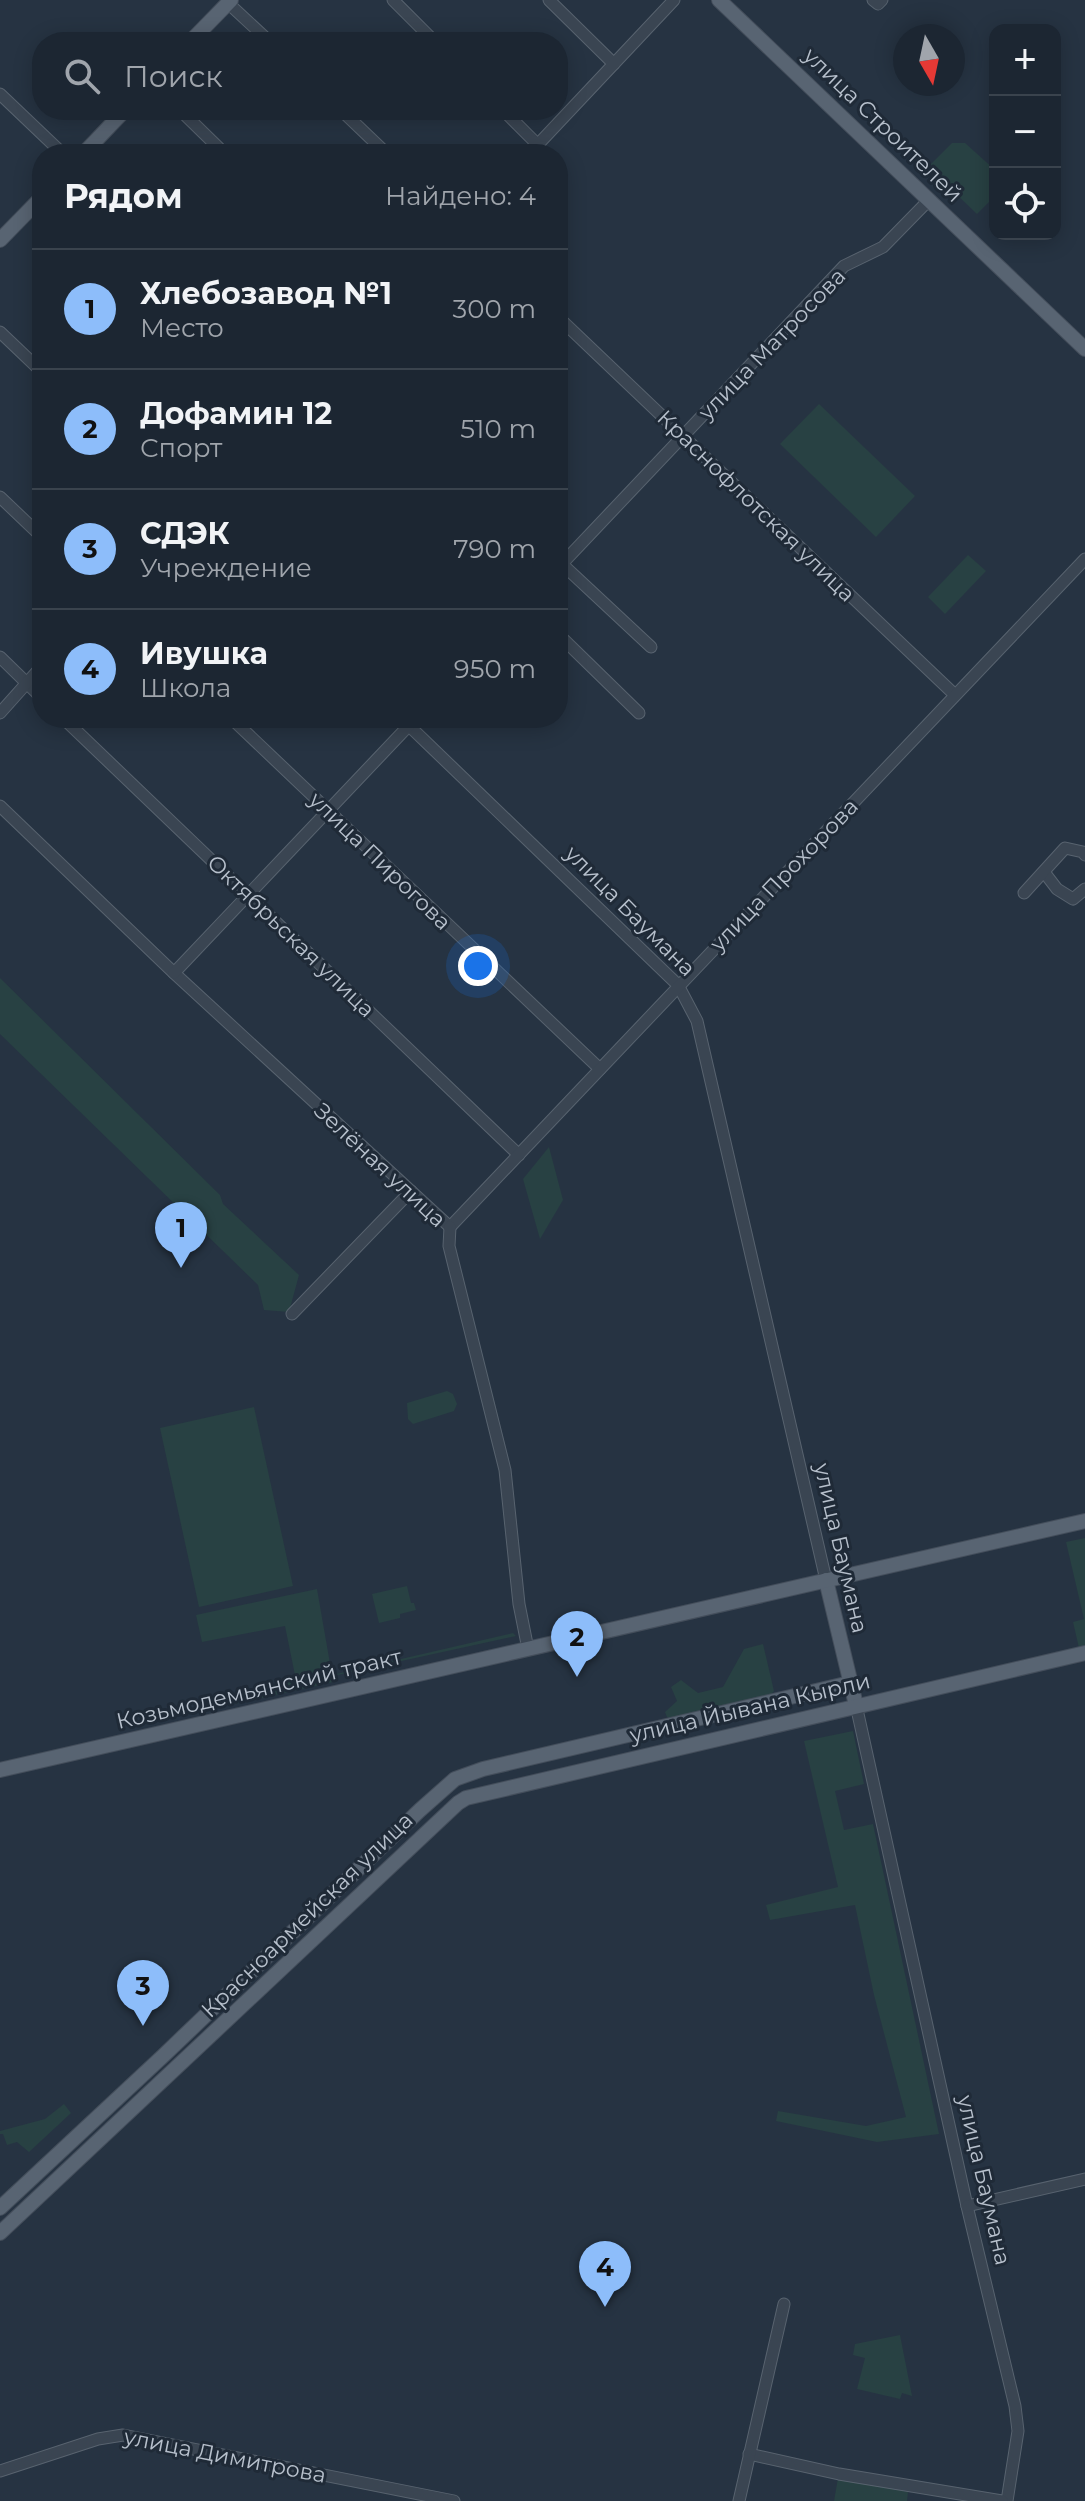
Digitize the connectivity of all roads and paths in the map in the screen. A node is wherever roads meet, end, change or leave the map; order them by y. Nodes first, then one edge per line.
1 (393, 0) edge
2 (549, 0) edge
3 (674, 0) edge
4 (719, 0) edge
5 (873, 0) edge
6 (882, 0) edge
7 (230, 1) edge
8 (200, 32) edge
9 (260, 32) edge
10 (425, 32) edge
11 (614, 64) junction
12 (0, 94) edge
13 (568, 112) edge
14 (115, 120) edge
15 (190, 120) edge
16 (351, 120) edge
17 (511, 120) edge
18 (561, 120) edge
19 (52, 144) edge
20 (93, 144) edge
21 (215, 144) edge
22 (377, 144) edge
23 (529, 144) edge
24 (538, 144) edge
25 (929, 200) junction
26 (32, 207) edge
27 (0, 240) edge
28 (568, 327) edge
29 (0, 332) edge
30 (1085, 349) edge
31 (32, 362) edge
32 (683, 436) junction
33 (0, 497) edge
34 (32, 527) edge
35 (568, 558) edge
36 (1085, 559) edge
37 (568, 573) edge
38 (568, 644) edge
39 (651, 647) dead end
40 (0, 657) edge
41 (32, 677) edge
42 (26, 683) junction
43 (32, 689) edge
44 (955, 695) junction
45 (0, 713) edge
46 (639, 713) dead end
47 (73, 728) edge
48 (241, 728) edge
49 (402, 728) edge
50 (415, 728) edge
51 (0, 806) edge
52 (328, 811) junction
53 (1085, 855) edge
54 (1044, 872) junction
55 (1085, 889) edge
56 (1024, 893) dead end
57 (248, 895) junction
58 (174, 973) junction
59 (678, 985) junction
60 (600, 1069) junction
61 (519, 1155) junction
62 (411, 1191) junction
63 (450, 1227) junction
64 (292, 1314) dead end
65 (1085, 1521) edge
66 (826, 1580) junction
67 (528, 1649) junction
68 (1085, 1653) edge
69 (850, 1683) junction
70 (856, 1705) junction
71 (672, 1726) junction
72 (678, 1747) junction
73 (0, 1770) edge
74 (420, 1810) junction
75 (434, 1825) junction
76 (271, 1951) junction
77 (285, 1966) junction
78 (230, 1990) junction
79 (245, 2005) junction
80 (1085, 2179) edge
81 (967, 2206) junction
82 (0, 2208) edge
83 (0, 2233) edge
84 (784, 2304) dead end
85 (749, 2454) junction
86 (0, 2471) edge
87 (454, 2501) edge
88 (739, 2501) edge
89 (1005, 2501) edge

1 - 10 street
2 - 11 street
3 - 11 street
4 - 25 main road, улица Строителей
5 - 6 street
7 - 8 main road
7 - 9 street
11 - 13 street
12 - 19 street
14 - 20 main road
15 - 21 street
16 - 22 street
17 - 23 street
18 - 24 street
25 - 30 main road, улица Строителей
25 - 32 street, улица Матросова
26 - 27 main road
28 - 32 street, Краснофлотская улица
29 - 31 street
32 - 35 street, улица Матросова
32 - 44 street, Краснофлотская улица
33 - 34 street
36 - 44 street, улица Прохорова
37 - 39 street
38 - 46 street
40 - 42 street
41 - 42 street
42 - 43 street
42 - 45 street
44 - 59 street, улица Прохорова
47 - 57 street, Октябрьская улица
48 - 52 street, улица Пирогова
49 - 52 street
50 - 59 street, улица Баумана
51 - 58 street, Зелёная улица
52 - 57 street
52 - 60 street, улица Пирогова
53 - 54 street
54 - 55 street
54 - 56 street
57 - 58 street
57 - 61 street, Октябрьская улица
58 - 62 street, Зелёная улица
59 - 60 street, улица Прохорова
59 - 66 street, улица Баумана
60 - 61 street, улица Прохорова
61 - 63 street, улица Прохорова
62 - 63 street, Зелёная улица
62 - 64 street
63 - 67 street, Зелёная улица
65 - 66 main road
66 - 67 main road
66 - 69 main road, улица Баумана
67 - 73 main road, Козьмодемьянский тракт
68 - 70 main road, улица Йывана Кырли
69 - 70 main road, улица Баумана
69 - 71 main road, улица Йывана Кырли
70 - 72 main road, улица Йывана Кырли
70 - 81 street, улица Баумана
71 - 72 main road
71 - 74 main road, улица Йывана Кырли
72 - 75 main road, улица Йывана Кырли
74 - 75 main road
74 - 76 main road, Красноармейская улица
75 - 77 main road, Красноармейская улица
76 - 77 main road
76 - 78 main road, Красноармейская улица
77 - 79 main road, Красноармейская улица
78 - 79 main road
78 - 82 main road, Красноармейская улица
79 - 83 main road, Красноармейская улица
80 - 81 street
81 - 89 street, улица Баумана
84 - 85 street
85 - 88 street
85 - 89 street
86 - 87 street, улица Димитрова

